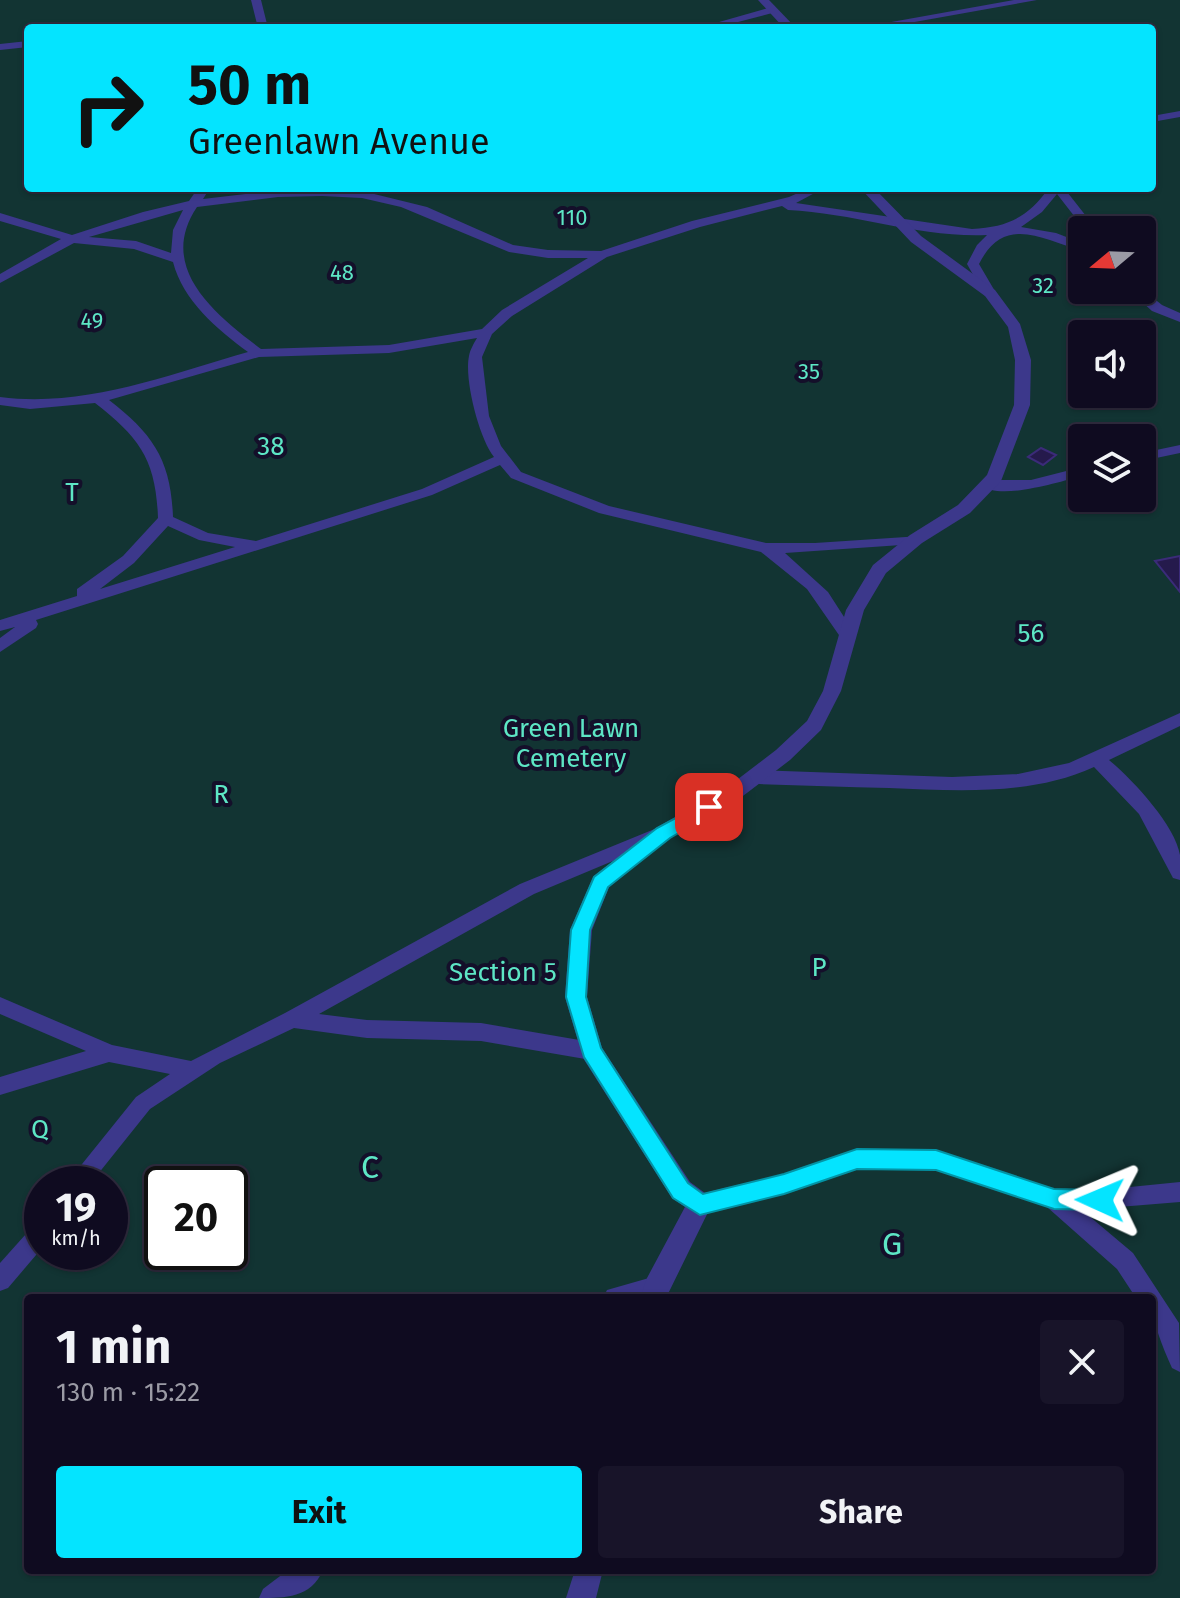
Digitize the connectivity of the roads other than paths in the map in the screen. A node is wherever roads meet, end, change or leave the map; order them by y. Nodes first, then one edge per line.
1 (256, 0) edge
2 (763, 0) edge
3 (1032, 0) edge
4 (772, 10) junction
5 (262, 24) edge
6 (718, 24) edge
7 (786, 24) edge
8 (887, 24) edge
9 (24, 44) edge
10 (0, 47) edge
11 (1180, 114) edge
12 (1156, 118) edge
13 (201, 192) edge
14 (810, 192) edge
15 (871, 192) edge
16 (1053, 192) edge
17 (1059, 192) edge
18 (193, 205) junction
19 (769, 206) junction
20 (1079, 216) edge
21 (0, 217) edge
22 (897, 220) junction
23 (1000, 231) junction
24 (73, 239) junction
25 (1068, 243) edge
26 (603, 254) junction
27 (178, 260) junction
28 (0, 279) edge
29 (990, 293) junction
30 (1152, 304) edge
31 (1180, 318) edge
32 (486, 332) junction
33 (258, 353) junction
34 (98, 399) junction
35 (0, 401) edge
36 (1180, 449) edge
37 (1156, 454) edge
38 (503, 458) junction
39 (1068, 475) edge
40 (987, 485) junction
41 (166, 519) junction
42 (916, 539) junction
43 (258, 545) junction
44 (766, 548) junction
45 (60, 607) junction
46 (0, 626) edge
47 (847, 634) junction
48 (0, 646) edge
49 (1180, 719) edge
50 (1095, 758) junction
51 (754, 777) junction
52 (663, 833) junction
53 (1180, 873) edge
54 (0, 1005) edge
55 (292, 1019) junction
56 (591, 1051) junction
57 (109, 1053) junction
58 (193, 1070) junction
59 (0, 1086) edge
60 (92, 1166) edge
61 (1180, 1192) edge
62 (1054, 1199) junction
63 (700, 1204) junction
64 (24, 1253) edge
65 (0, 1280) edge
66 (654, 1292) edge
67 (1147, 1294) edge
68 (1156, 1308) edge
69 (1180, 1360) edge
70 (305, 1574) edge
71 (588, 1574) edge
72 (272, 1598) edge
73 (581, 1598) edge

1 - 5 lane
2 - 4 street
3 - 8 lane
4 - 6 lane
4 - 7 street
9 - 10 lane
11 - 12 lane
13 - 18 lane
14 - 19 lane
15 - 22 street
16 - 23 lane
17 - 20 lane
18 - 24 lane
18 - 26 lane
18 - 27 lane
19 - 22 lane
19 - 26 lane
21 - 24 lane
22 - 23 lane
22 - 29 street
23 - 25 lane
23 - 29 lane
24 - 27 lane
24 - 28 lane
26 - 32 lane
27 - 33 lane
29 - 40 street
30 - 31 lane
32 - 33 lane
32 - 38 lane
33 - 34 lane
34 - 35 lane
34 - 41 lane
36 - 37 lane
38 - 43 lane
38 - 44 lane
39 - 40 lane
40 - 42 street
41 - 43 lane
41 - 45 lane
42 - 44 lane
42 - 47 street
43 - 45 lane
44 - 47 lane
45 - 46 lane
45 - 48 lane
47 - 51 street
49 - 50 lane
50 - 51 lane
50 - 53 lane
51 - 52 street
52 - 55 lane
52 - 56 street
54 - 57 lane
55 - 56 lane
55 - 58 lane
56 - 63 street
57 - 58 lane
57 - 59 lane
58 - 60 lane
61 - 62 lane
62 - 63 lane
62 - 67 lane
63 - 66 street
64 - 65 lane
68 - 69 lane
70 - 72 lane
71 - 73 street

